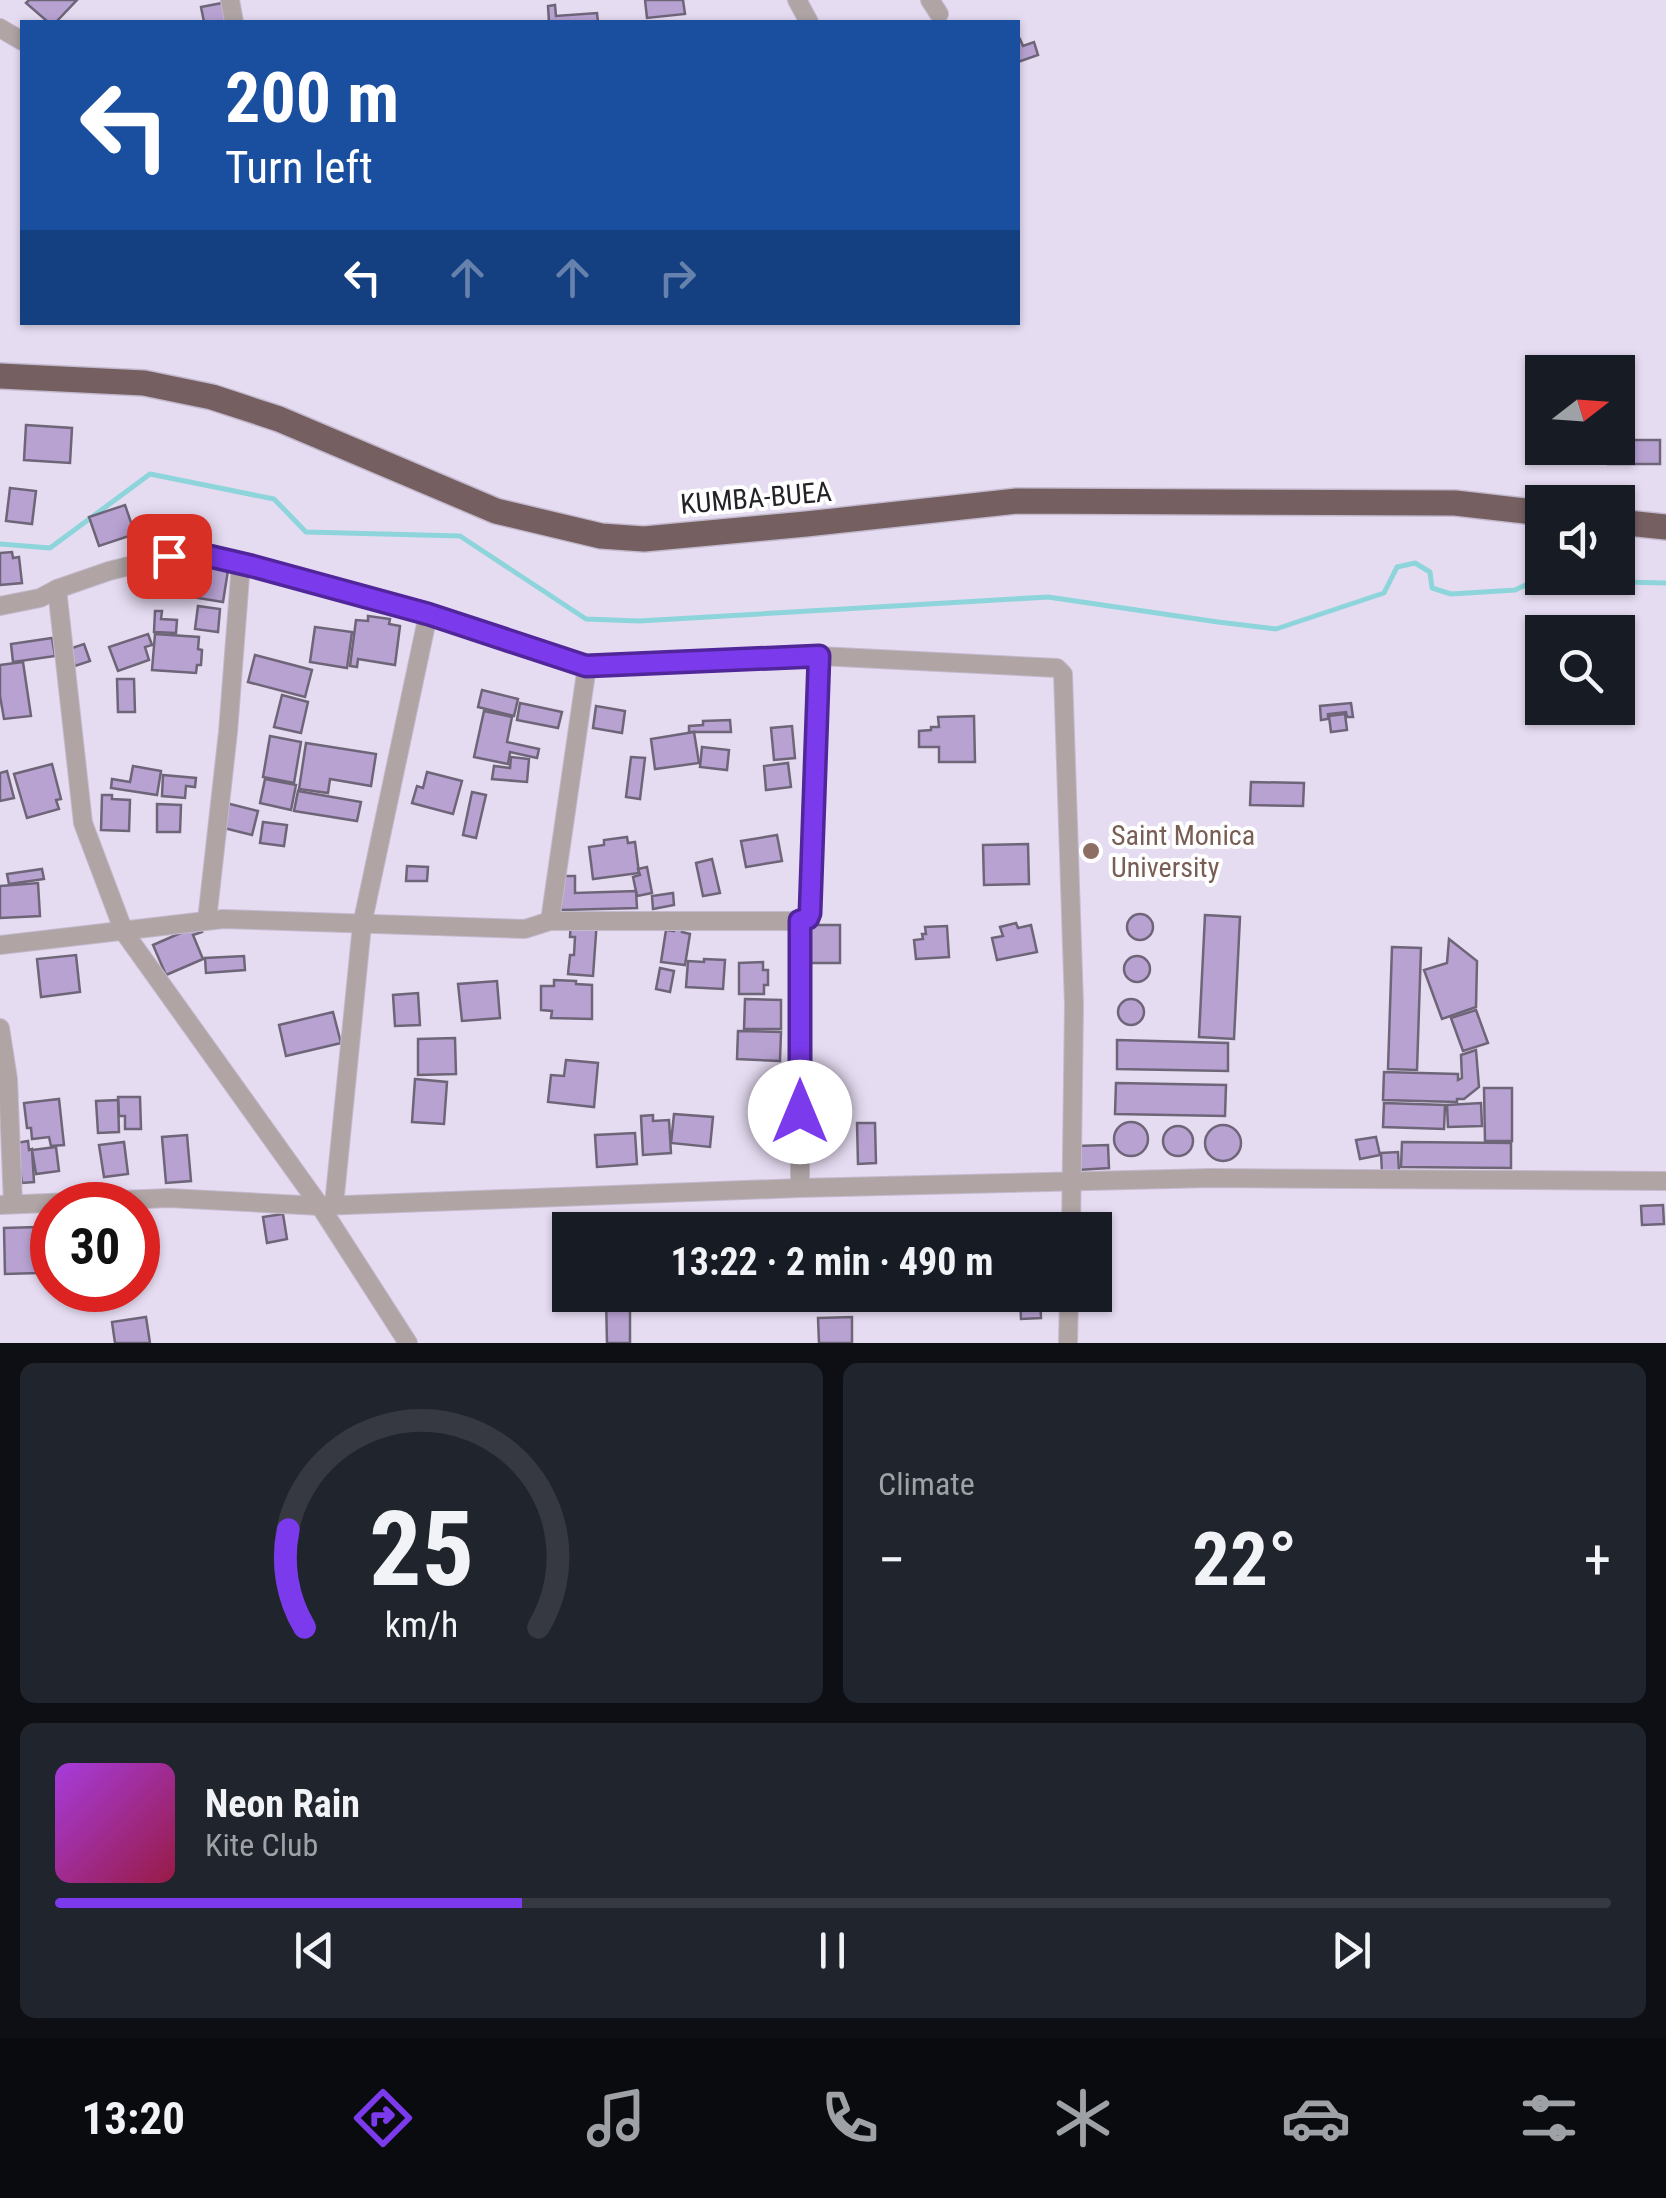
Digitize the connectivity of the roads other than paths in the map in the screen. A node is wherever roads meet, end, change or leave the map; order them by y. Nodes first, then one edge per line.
1 (0, 376) edge
2 (1525, 511) edge
3 (1635, 524) edge
4 (1666, 527) edge
5 (241, 563) junction
6 (58, 589) junction
7 (0, 606) edge
8 (428, 614) junction
9 (819, 656) junction
10 (586, 666) junction
11 (207, 920) junction
12 (800, 921) junction
13 (550, 922) junction
14 (362, 924) junction
15 (124, 932) junction
16 (0, 945) edge
17 (0, 1028) edge
18 (1666, 1181) edge
19 (1072, 1182) junction
20 (800, 1188) junction
21 (6, 1205) edge
22 (327, 1206) junction
23 (1071, 1212) edge
24 (1069, 1312) edge
25 (408, 1343) edge
26 (1068, 1343) edge

1 - 2 highway, KUMBA-BUEA
3 - 4 highway
5 - 6 street
5 - 8 street
5 - 11 street
6 - 7 street
6 - 15 street
8 - 10 street
8 - 14 street
9 - 10 street
9 - 12 street
9 - 19 street
10 - 13 street
11 - 14 street
11 - 15 street
12 - 13 street
12 - 20 street
13 - 14 street
14 - 22 street
15 - 16 street
15 - 22 street
17 - 21 street
18 - 19 street
19 - 20 street
19 - 23 street
20 - 22 street
21 - 22 street
22 - 25 street
24 - 26 street

